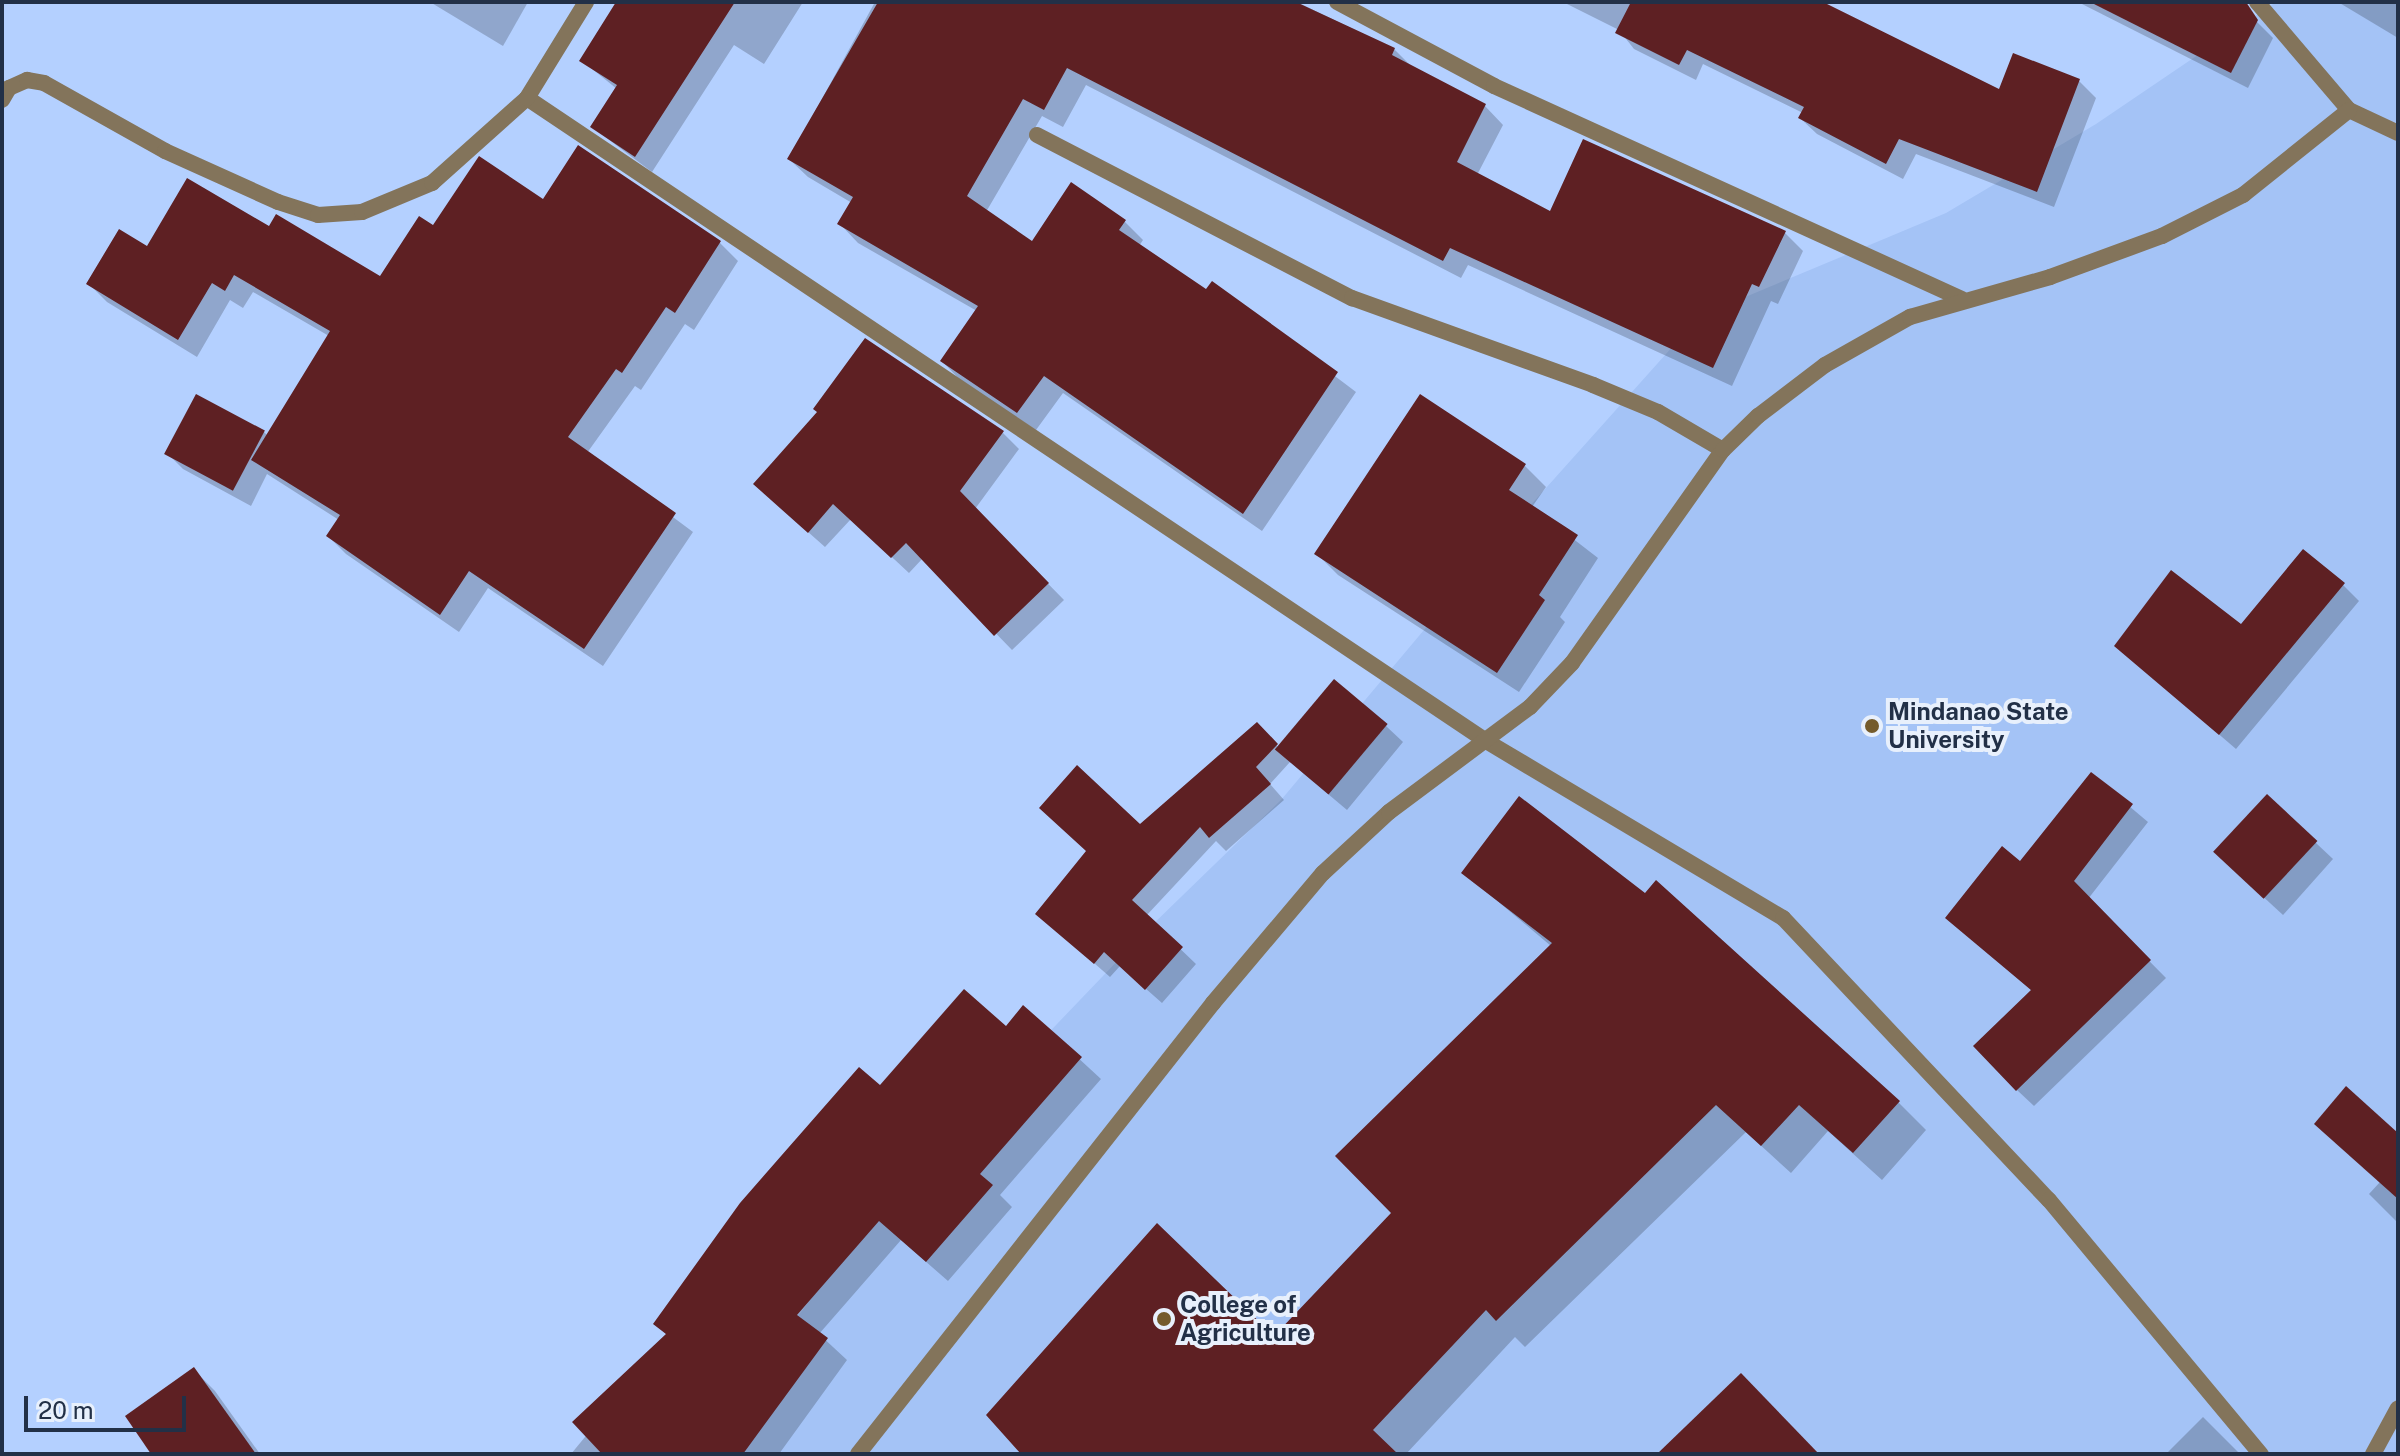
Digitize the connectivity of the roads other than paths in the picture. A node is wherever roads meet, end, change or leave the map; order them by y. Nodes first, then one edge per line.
1 (586, 2) edge
2 (1337, 2) edge
3 (2257, 2) edge
4 (527, 98) junction
5 (2, 100) edge
6 (2349, 110) junction
7 (2398, 133) edge
8 (1037, 135) dead end
9 (1962, 299) junction
10 (1723, 450) junction
11 (1486, 741) junction
12 (2398, 1408) edge
13 (858, 1454) edge
14 (2261, 1454) edge
15 (2373, 1454) edge

1 - 4 street
2 - 9 street
3 - 6 street
4 - 5 street
4 - 11 street
6 - 7 street
6 - 9 street
8 - 10 street
9 - 10 street
10 - 11 street
11 - 13 street
11 - 14 street
12 - 15 street

